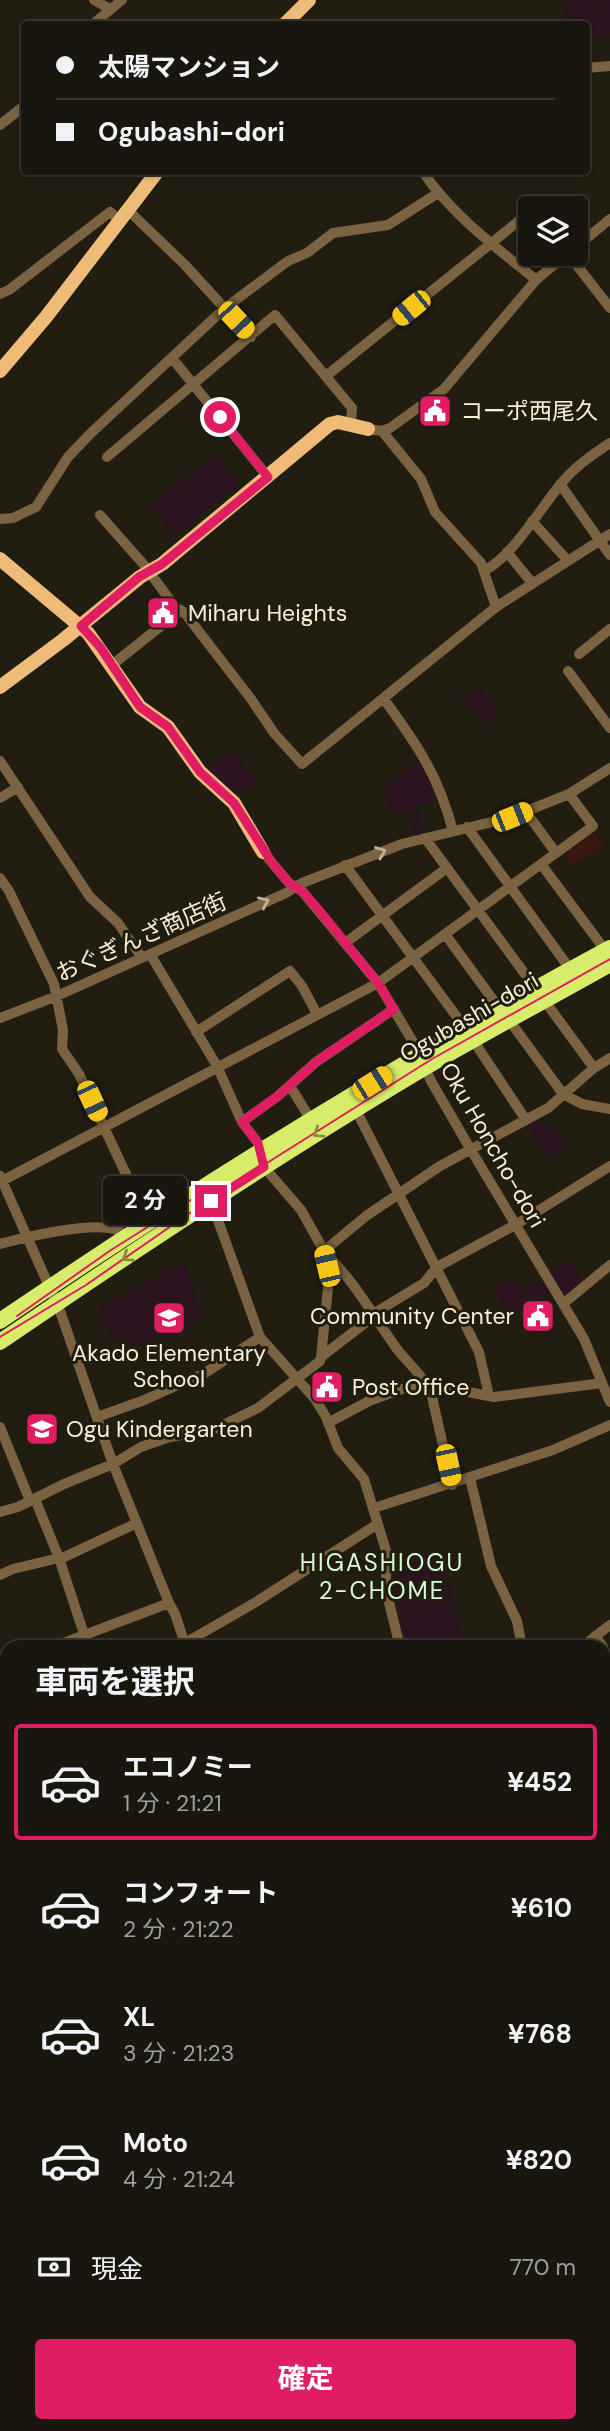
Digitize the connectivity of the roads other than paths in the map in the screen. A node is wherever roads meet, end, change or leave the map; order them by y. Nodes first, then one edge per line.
1 (94, 0) edge
2 (122, 0) edge
3 (309, 0) edge
4 (110, 9) junction
5 (96, 21) edge
6 (288, 21) edge
7 (610, 66) edge
8 (590, 68) edge
9 (21, 108) edge
10 (0, 125) edge
11 (155, 175) edge
12 (425, 175) edge
13 (438, 193) junction
14 (124, 215) junction
15 (610, 219) edge
16 (518, 222) edge
17 (588, 237) edge
18 (491, 243) junction
19 (553, 266) edge
20 (577, 266) edge
21 (536, 280) junction
22 (0, 294) edge
23 (225, 308) junction
24 (610, 308) edge
25 (251, 337) junction
26 (172, 358) junction
27 (0, 371) edge
28 (326, 376) junction
29 (193, 384) junction
30 (351, 424) junction
31 (375, 430) junction
32 (610, 443) edge
33 (107, 457) dead end
34 (268, 477) junction
35 (560, 484) junction
36 (100, 516) dead end
37 (0, 519) edge
38 (532, 521) junction
39 (610, 534) edge
40 (599, 540) junction
41 (507, 552) junction
42 (610, 555) edge
43 (0, 559) edge
44 (568, 561) junction
45 (485, 570) junction
46 (149, 571) junction
47 (532, 583) junction
48 (496, 607) junction
49 (181, 610) junction
50 (81, 626) junction
51 (610, 629) edge
52 (579, 654) dead end
53 (112, 665) junction
54 (568, 671) dead end
55 (0, 688) edge
56 (384, 699) junction
57 (610, 728) edge
58 (0, 761) edge
59 (610, 768) edge
60 (18, 787) junction
61 (569, 793) junction
62 (0, 798) edge
63 (526, 812) junction
64 (467, 827) junction
65 (453, 831) junction
66 (425, 838) junction
67 (263, 852) joint
68 (556, 853) junction
69 (541, 864) junction
70 (345, 865) junction
71 (447, 868) junction
72 (0, 878) edge
73 (510, 887) junction
74 (296, 888) junction
75 (478, 910) junction
76 (382, 916) junction
77 (445, 934) junction
78 (345, 943) junction
79 (608, 954) edge
80 (146, 956) junction
81 (413, 957) junction
82 (570, 969) junction
83 (378, 983) junction
84 (539, 995) junction
85 (57, 996) junction
86 (394, 1009) junction
87 (317, 1014) junction
88 (504, 1014) junction
89 (0, 1018) edge
90 (196, 1032) junction
91 (469, 1034) junction
92 (610, 1058) edge
93 (422, 1061) junction
94 (216, 1066) junction
95 (594, 1068) junction
96 (290, 1086) junction
97 (563, 1094) junction
98 (610, 1109) edge
99 (356, 1110) junction
100 (311, 1120) junction
101 (526, 1120) junction
102 (242, 1122) junction
103 (103, 1126) junction
104 (471, 1150) junction
105 (263, 1159) junction
106 (610, 1166) edge
107 (1, 1179) edge
108 (400, 1194) junction
109 (211, 1201) junction
110 (149, 1223) junction
111 (517, 1224) junction
112 (29, 1237) junction
113 (128, 1237) junction
114 (0, 1244) edge
115 (324, 1251) junction
116 (610, 1265) edge
117 (437, 1267) junction
118 (53, 1295) junction
119 (563, 1304) junction
120 (374, 1315) junction
121 (0, 1321) edge
122 (260, 1337) junction
123 (0, 1342) edge
124 (321, 1357) junction
125 (298, 1380) junction
126 (602, 1383) junction
127 (430, 1388) junction
128 (489, 1396) junction
129 (610, 1402) edge
130 (97, 1417) junction
131 (328, 1423) junction
132 (610, 1425) edge
133 (0, 1427) edge
134 (113, 1464) junction
135 (470, 1478) junction
136 (452, 1485) junction
137 (32, 1500) junction
138 (374, 1508) junction
139 (0, 1512) edge
140 (137, 1523) junction
141 (376, 1525) junction
142 (59, 1558) junction
143 (0, 1575) edge
144 (169, 1603) junction
145 (610, 1625) edge
146 (84, 1634) junction
147 (595, 1636) junction
148 (70, 1640) edge
149 (184, 1640) edge
150 (194, 1640) edge
151 (398, 1640) edge
152 (521, 1640) edge
153 (590, 1640) edge
154 (598, 1640) edge

1 - 4 street
2 - 4 street
3 - 6 street
4 - 5 street
7 - 8 street
9 - 10 street
11 - 14 street
12 - 13 street
13 - 18 street
13 - 23 street
14 - 22 street
14 - 23 street
14 - 27 street
15 - 17 street
16 - 18 street
18 - 21 street
18 - 28 street
19 - 21 street
20 - 24 street
21 - 31 street
23 - 25 street
23 - 26 street
25 - 28 street
25 - 29 street
26 - 29 street
26 - 37 street
28 - 30 street
29 - 33 street
29 - 34 street
30 - 31 street
30 - 34 street
31 - 45 street
32 - 35 street
34 - 46 street
35 - 38 street
35 - 40 street
36 - 46 street
38 - 41 street
38 - 44 street
39 - 40 street
40 - 42 street
40 - 44 street
41 - 45 street
41 - 47 street
43 - 50 street
44 - 47 street
45 - 48 street
46 - 49 street
46 - 50 street
47 - 48 street
48 - 56 street
49 - 53 street
49 - 56 street
50 - 53 street
50 - 55 street
51 - 52 street
53 - 67 street
54 - 57 street
56 - 65 street
58 - 60 street
59 - 61 street, おぐぎんざ商店街
60 - 62 street
60 - 80 street
61 - 63 street, おぐぎんざ商店街
61 - 68 street
63 - 64 street, おぐぎんざ商店街
63 - 68 street
64 - 65 street, おぐぎんざ商店街
64 - 73 street
65 - 66 street, おぐぎんざ商店街
70 -> 66 street, おぐぎんざ商店街
66 - 71 street
67 - 74 street, Oku Honcho-dori
68 - 69 street
69 - 73 street
69 - 79 street
70 - 74 street, おぐぎんざ商店街
70 - 76 street
71 - 75 street
71 - 76 street
72 - 85 street
73 - 75 street
73 - 82 street
74 - 78 street, Oku Honcho-dori
80 -> 74 street, おぐぎんざ商店街
75 - 77 street
75 - 84 street
76 - 78 street
76 - 81 street
77 - 81 street
77 - 88 street
78 - 83 street, Oku Honcho-dori
79 - 82 main road, Ogubashi-dori
79 - 84 main road, Ogubashi-dori
80 - 85 street, おぐぎんざ商店街
80 - 90 street
81 - 83 street
81 - 91 street
82 - 84 main road, Ogubashi-dori
83 - 86 street, Oku Honcho-dori
83 - 87 street
84 - 88 main road, Ogubashi-dori
84 - 95 street
85 - 89 street, おぐぎんざ商店街
85 - 103 street
86 - 93 street, Oku Honcho-dori
86 - 96 street
87 - 90 street
87 - 94 street
88 - 91 main road, Ogubashi-dori
88 - 97 street
90 - 94 street
91 - 93 main road, Ogubashi-dori
91 - 101 street
92 - 95 street
93 - 99 main road, Ogubashi-dori
93 - 100 main road, Ogubashi-dori
93 - 104 street, Oku Honcho-dori
94 - 102 street
94 - 103 street
95 - 97 street
96 - 100 street
96 - 102 street
97 - 98 street
97 - 101 street
99 -> 105 main road, Ogubashi-dori
99 - 108 street
100 - 105 main road, Ogubashi-dori
101 - 104 street
102 - 105 street
103 - 107 street
103 - 110 street
104 - 108 street
104 - 111 street, Oku Honcho-dori
105 - 109 main road, Ogubashi-dori
105 - 110 main road, Ogubashi-dori
105 - 115 street
106 - 111 street
107 - 112 street
108 - 115 street
108 - 117 street
109 -> 118 main road, Ogubashi-dori
109 - 122 street
110 - 113 main road, Ogubashi-dori
111 - 117 street
111 - 119 street, Oku Honcho-dori
112 - 113 street
112 - 114 street
112 - 118 street
113 - 118 main road, Ogubashi-dori
115 - 120 street
115 - 124 street
116 - 119 street
117 - 120 street
117 - 128 street
118 - 121 main road, Ogubashi-dori
118 - 123 main road, Ogubashi-dori
118 - 130 street
119 - 126 street, Oku Honcho-dori
120 - 124 street
120 - 127 street
122 - 125 street
122 - 130 street
124 - 125 street
125 - 131 street
125 - 134 street
126 - 128 street
126 - 129 street, Oku Honcho-dori
127 - 128 street
127 - 131 street
127 - 136 street
130 - 134 street
131 - 138 street
132 - 135 street
133 - 137 street
134 - 137 street
134 - 140 street
135 - 136 street
135 - 152 street
136 - 138 street
137 - 139 street
137 - 142 street
138 - 141 street
140 - 142 street
140 - 144 street
141 - 150 street
141 - 151 street
142 - 143 street
142 - 146 street
144 - 146 street
144 - 149 street
145 - 147 street
146 - 148 street
147 - 153 street
147 - 154 street

